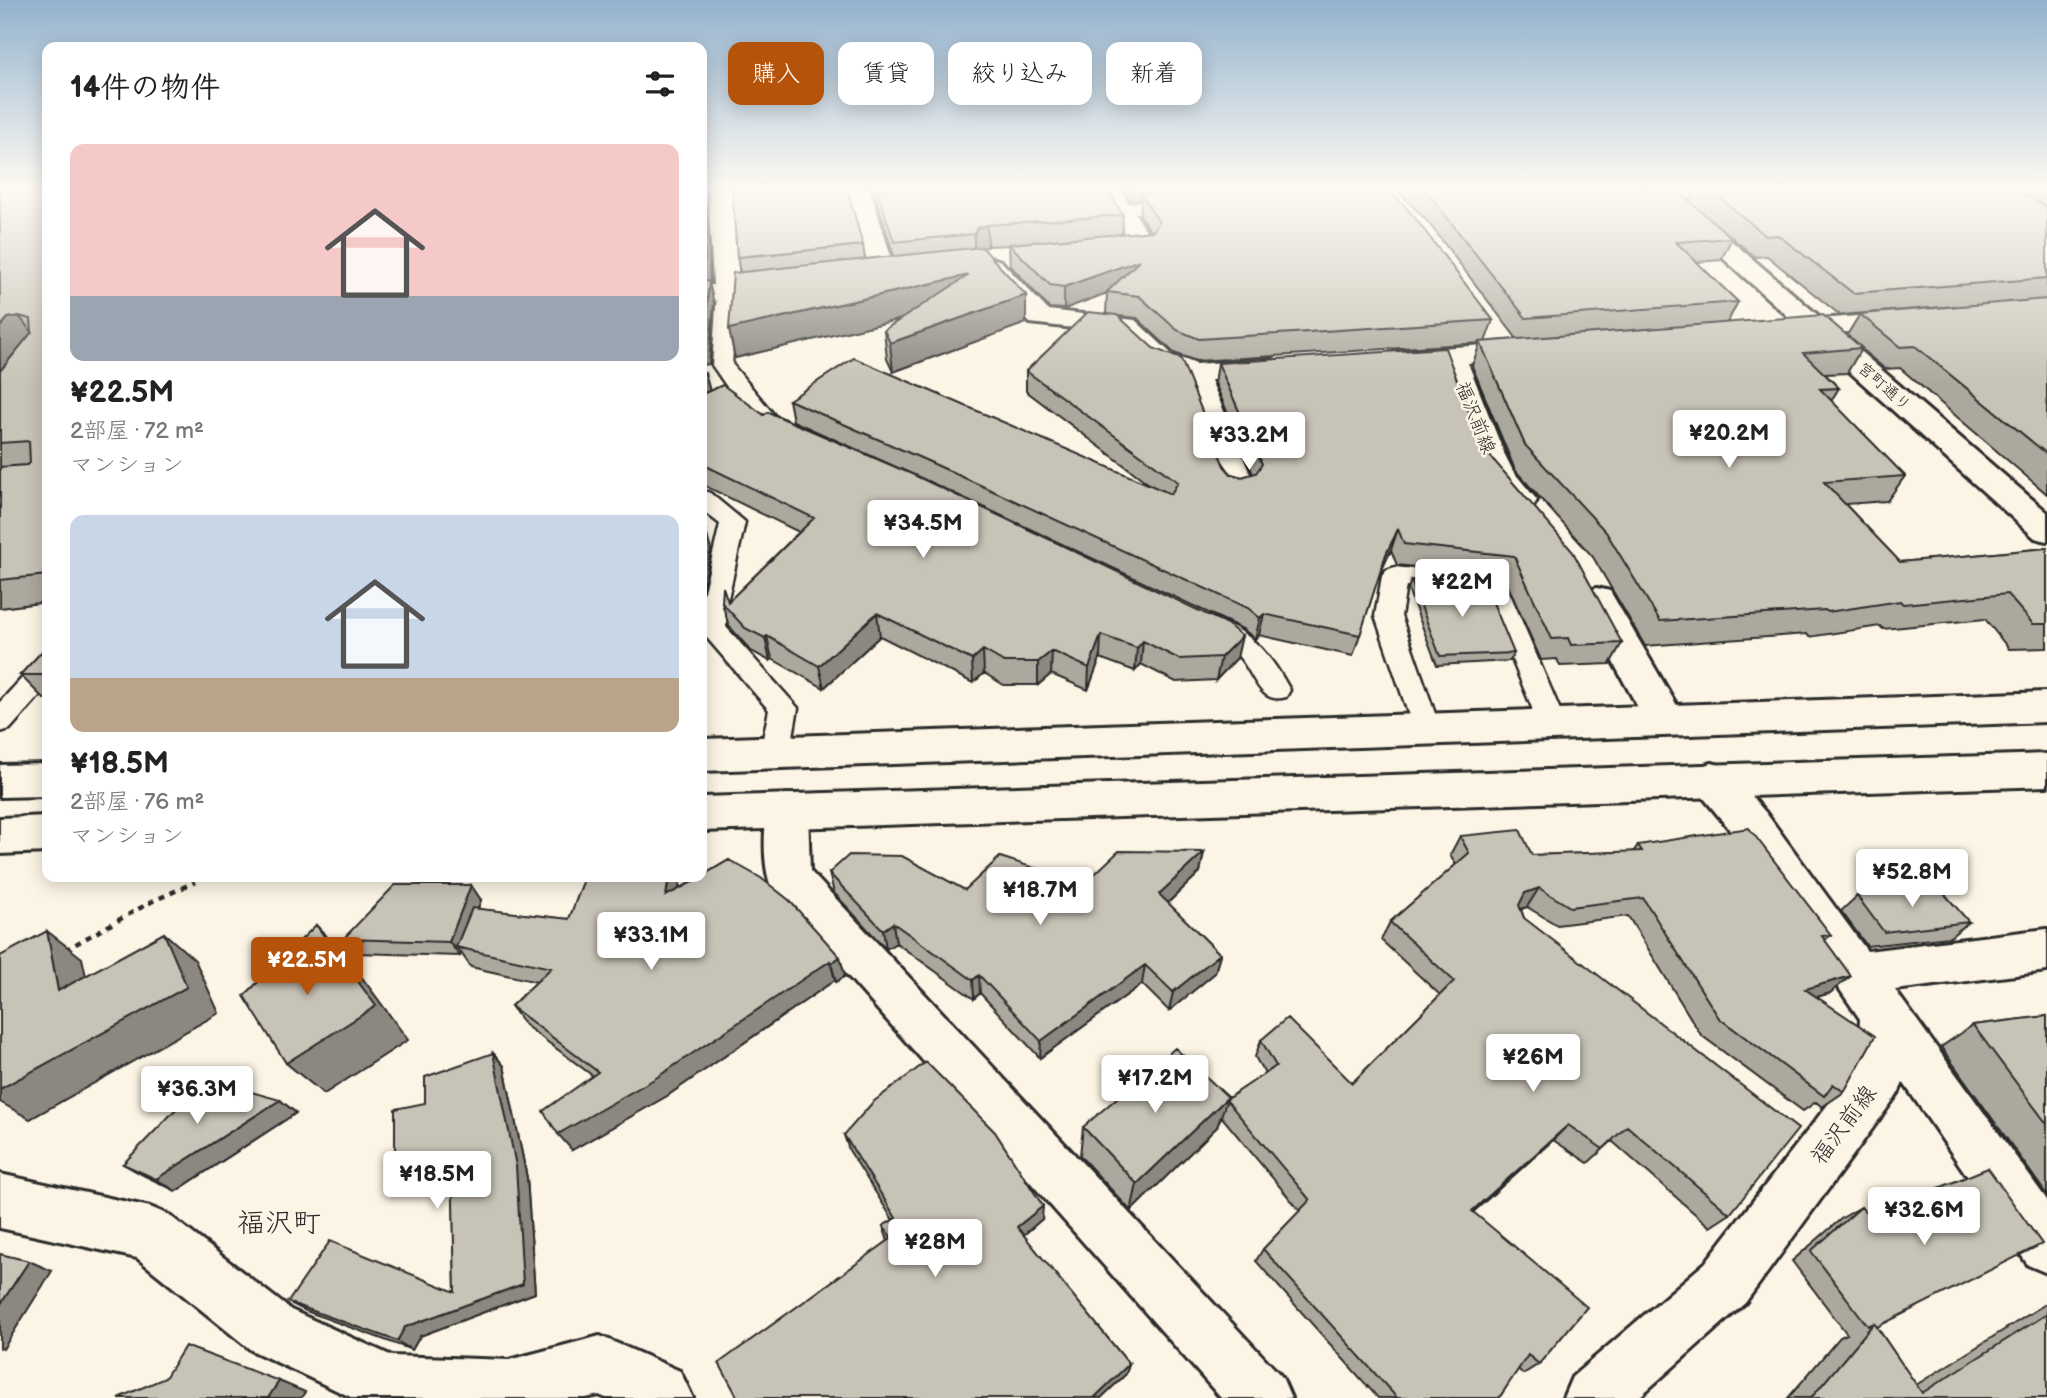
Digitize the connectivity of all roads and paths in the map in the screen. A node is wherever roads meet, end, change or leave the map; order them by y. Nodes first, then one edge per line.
1 (716, 254) edge
2 (877, 254) edge
3 (1732, 254) edge
4 (989, 262) edge
5 (911, 273) edge
6 (884, 276) junction
7 (858, 279) edge
8 (806, 284) edge
9 (714, 293) edge
10 (1937, 318) edge
11 (1816, 327) junction
12 (1491, 329) edge
13 (1753, 332) edge
14 (1549, 348) edge
15 (1508, 351) junction
16 (1451, 356) junction
17 (1370, 362) edge
18 (1301, 366) edge
19 (1192, 373) junction
20 (815, 442) edge
21 (1240, 486) edge
22 (707, 502) edge
23 (1544, 526) edge
24 (2047, 530) edge
25 (1585, 578) edge
26 (708, 603) edge
27 (1185, 615) edge
28 (42, 675) edge
29 (1276, 690) dead end
30 (2047, 707) edge
31 (1665, 720) junction
32 (0, 721) edge
33 (1552, 724) junction
34 (1426, 728) junction
35 (775, 753) junction
36 (707, 755) edge
37 (2047, 770) edge
38 (1712, 779) junction
39 (42, 780) edge
40 (0, 781) edge
41 (787, 811) junction
42 (707, 814) edge
43 (42, 834) edge
44 (0, 836) edge
45 (195, 882) dead end
46 (2047, 950) edge
47 (58, 954) dead end
48 (1855, 974) junction
49 (1884, 1014) junction
50 (0, 1201) edge
51 (2047, 1245) edge
52 (663, 1398) edge
53 (1261, 1398) edge
54 (1593, 1398) edge

1 - 9 street
2 - 6 street
3 - 11 street, 宮町通り
4 - 19 street
5 - 6 street
6 - 7 street
8 - 9 street
9 - 20 lane
10 - 11 street
11 - 13 street
11 - 24 street, 宮町通り
12 - 15 street
14 - 15 street
15 - 16 street
16 - 17 street
16 - 23 street, 福沢前線
18 - 19 street
19 - 21 street
22 - 26 lane
25 - 31 street
26 - 35 lane
27 - 29 lane
28 - 32 lane
30 - 31 street
31 - 33 street
33 - 34 street
33 - 34 lane
34 - 35 street
35 - 36 street
37 - 38 street
38 - 41 street
38 - 48 street
39 - 40 street
41 - 42 street
41 - 53 street
43 - 44 street
45 - 47 path
46 - 48 street
48 - 49 street
49 - 51 street
49 - 54 street, 福沢前線
50 - 52 street

